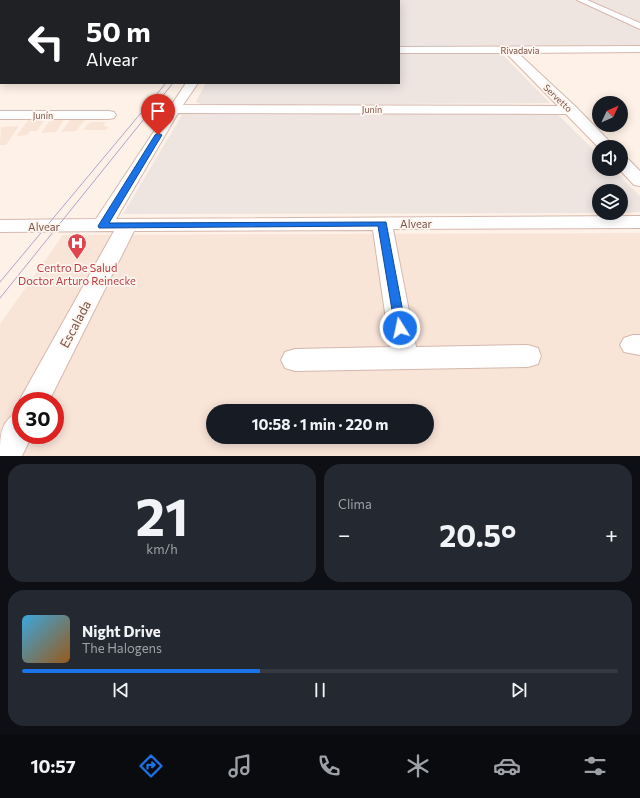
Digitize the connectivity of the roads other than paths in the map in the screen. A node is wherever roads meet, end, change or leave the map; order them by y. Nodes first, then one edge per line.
1 (580, 0) edge
2 (640, 26) edge
3 (400, 50) edge
4 (509, 50) junction
5 (640, 50) edge
6 (191, 84) edge
7 (174, 109) junction
8 (571, 110) junction
9 (0, 115) edge
10 (109, 115) dead end
11 (600, 140) edge
12 (628, 168) edge
13 (640, 181) edge
14 (382, 224) junction
15 (0, 226) edge
16 (102, 226) junction
17 (127, 226) junction
18 (636, 226) edge
19 (528, 356) dead end
20 (405, 358) junction
21 (295, 360) dead end
22 (39, 392) edge
23 (12, 442) edge
24 (5, 456) edge

1 - 2 street
3 - 4 street, Rivadavia
4 - 5 street, Rivadavia
4 - 8 street, Servetto
6 - 7 street
7 - 8 street, Junín
7 - 16 street
8 - 11 street, Servetto
9 - 10 street, Junín
12 - 13 street
14 - 17 street, Alvear
14 - 18 street, Alvear
14 - 20 street
15 - 16 street, Alvear
16 - 17 street, Alvear
17 - 22 street, Escalada
19 - 20 street
20 - 21 street
23 - 24 street

